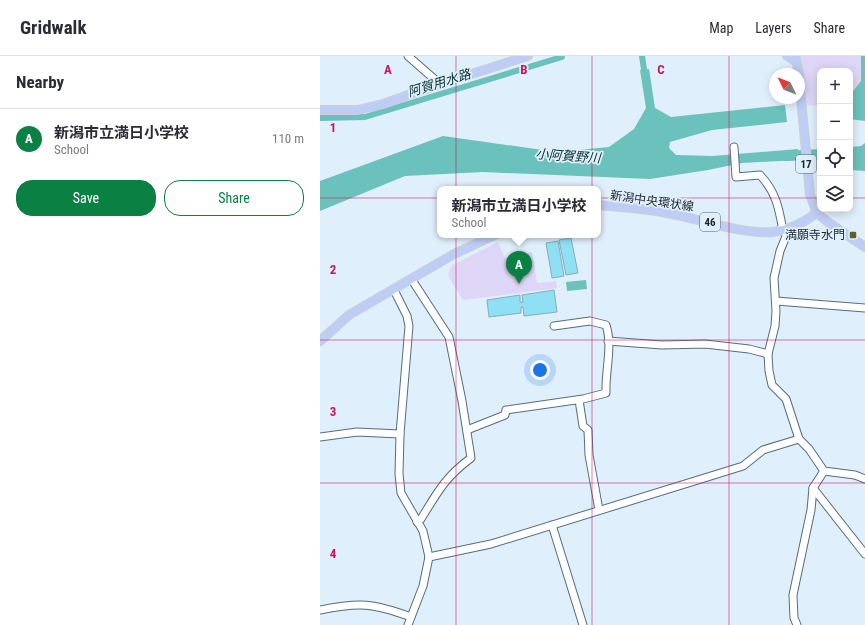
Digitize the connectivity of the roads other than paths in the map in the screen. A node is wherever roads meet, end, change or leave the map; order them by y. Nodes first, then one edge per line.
1 (408, 56) edge
2 (528, 56) edge
3 (787, 56) edge
4 (796, 59) edge
5 (440, 84) junction
6 (802, 104) edge
7 (320, 110) edge
8 (734, 147) dead end
9 (601, 205) edge
10 (817, 213) junction
11 (786, 230) junction
12 (489, 238) edge
13 (865, 247) edge
14 (412, 280) junction
15 (394, 290) junction
16 (776, 301) junction
17 (865, 308) edge
18 (554, 326) dead end
19 (320, 341) edge
20 (608, 341) junction
21 (768, 354) junction
22 (579, 400) junction
23 (467, 430) junction
24 (400, 434) junction
25 (320, 437) edge
26 (799, 439) junction
27 (824, 471) junction
28 (865, 480) edge
29 (813, 488) junction
30 (599, 510) junction
31 (417, 522) junction
32 (552, 525) junction
33 (865, 554) edge
34 (429, 557) junction
35 (320, 610) edge
36 (411, 617) junction
37 (408, 625) edge
38 (583, 625) edge
39 (797, 625) edge

1 - 5 street
2 - 5 main road
3 - 4 main road
5 - 7 main road
6 - 10 main road, 17
8 - 11 street
9 - 11 main road, 新潟中央環状線 / 46
10 - 11 main road, 新潟中央環状線 / 46
10 - 13 main road
11 - 16 street
12 - 14 main road
14 - 15 main road
14 - 23 street
15 - 19 main road
15 - 24 street
16 - 17 street
16 - 21 street
18 - 20 street
20 - 21 street
20 - 22 street
21 - 26 street
22 - 23 street
22 - 30 street
23 - 31 street
24 - 25 street
24 - 31 street
26 - 27 street
26 - 30 street
27 - 28 street
27 - 29 street
29 - 33 street
29 - 39 street
30 - 32 street
31 - 34 street
32 - 34 street
32 - 38 street
34 - 36 street
35 - 36 street
36 - 37 street

